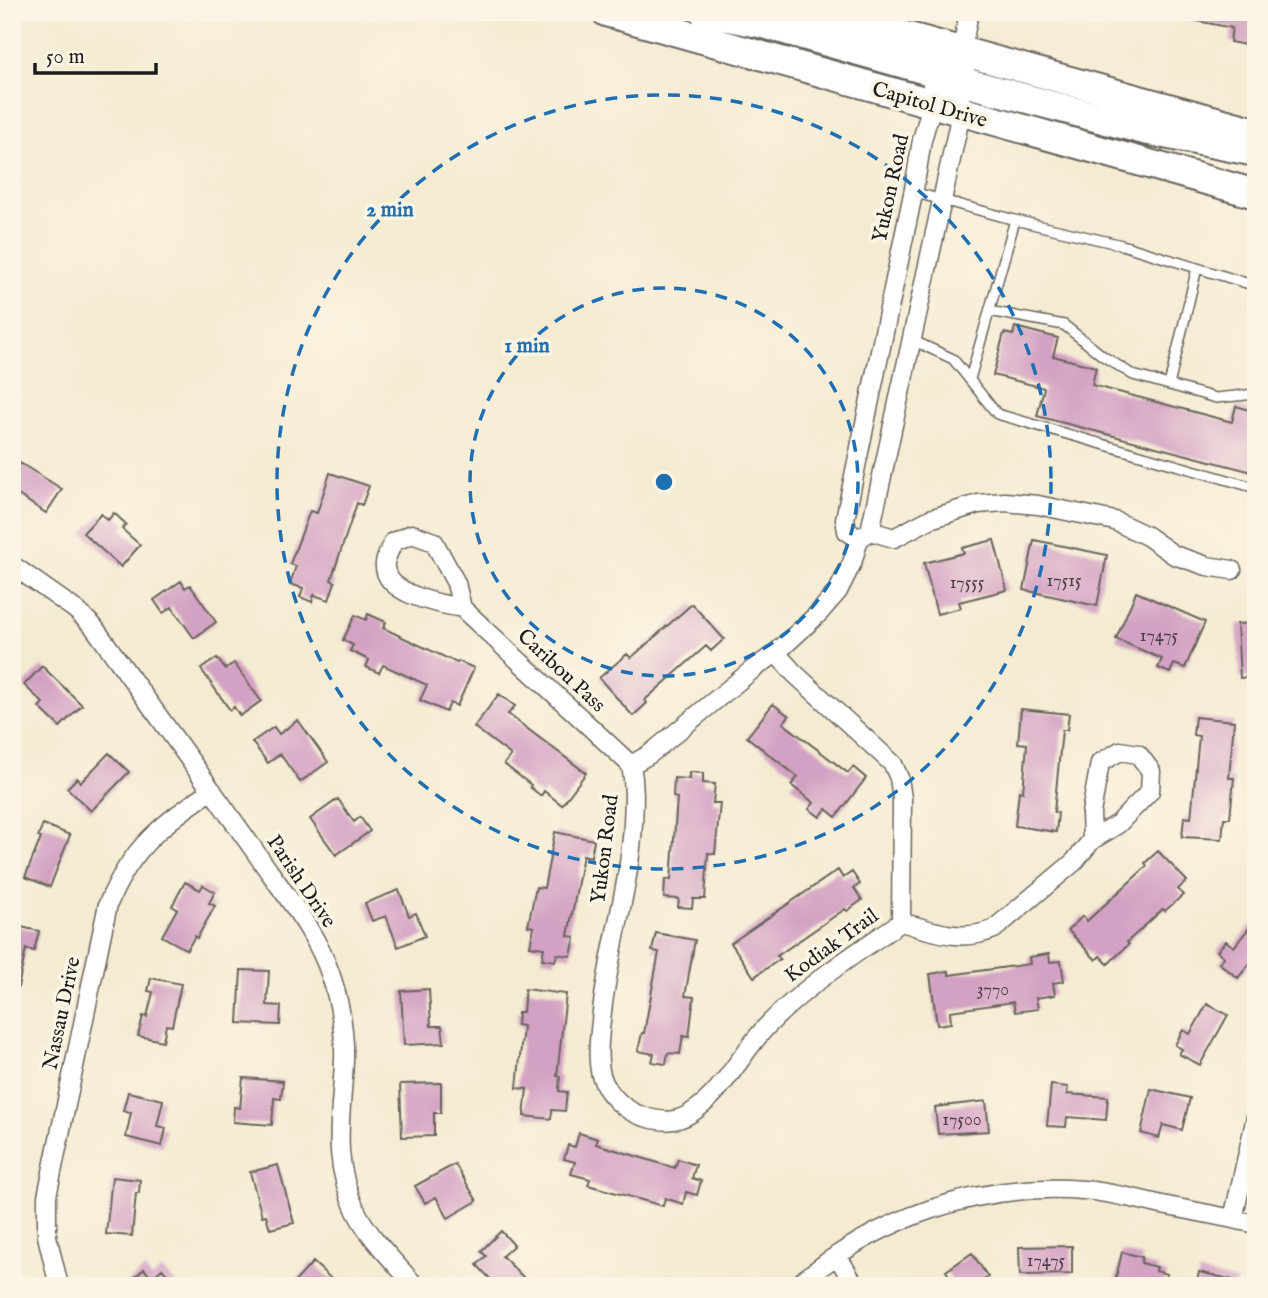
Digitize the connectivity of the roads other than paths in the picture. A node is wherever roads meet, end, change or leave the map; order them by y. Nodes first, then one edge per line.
1 (606, 12) edge
2 (704, 12) edge
3 (818, 12) edge
4 (969, 12) edge
5 (949, 78) junction
6 (961, 112) junction
7 (1256, 132) edge
8 (1256, 152) edge
9 (913, 192) junction
10 (1256, 194) edge
11 (941, 200) junction
12 (1015, 220) junction
13 (1198, 268) junction
14 (1256, 286) edge
15 (989, 311) junction
16 (912, 340) junction
17 (970, 379) junction
18 (1169, 386) junction
19 (1256, 394) edge
20 (1256, 488) edge
21 (864, 535) junction
22 (12, 565) edge
23 (1232, 570) dead end
24 (462, 608) junction
25 (776, 653) junction
26 (631, 765) junction
27 (212, 790) junction
28 (1092, 839) junction
29 (901, 922) junction
30 (645, 1117) joint
31 (1256, 1117) edge
32 (1233, 1219) junction
33 (1256, 1224) edge
34 (837, 1255) junction
35 (59, 1286) edge
36 (415, 1286) edge
37 (797, 1286) edge
38 (855, 1286) edge

1 - 5 main road, Capitol Drive
2 - 5 main road
3 - 5 main road, Capitol Drive
4 - 5 street, Yukon Road
5 - 6 main road, Capitol Drive
5 - 7 main road, Capitol Drive
5 - 8 main road
5 - 9 street, Yukon Road
6 - 10 main road, Capitol Drive
6 - 11 street
9 - 11 lane
9 - 21 street, Yukon Road
11 - 12 lane
11 - 16 street
12 - 13 lane
12 - 15 lane
13 - 14 lane
13 - 18 lane
15 - 17 lane
15 - 18 lane
16 - 17 lane
16 - 21 street
17 - 20 lane
18 - 19 lane
21 - 23 street
21 - 25 street
22 - 27 street, Parish Drive
24 - 24 street, Caribou Pass
24 - 26 street, Caribou Pass
25 - 26 street
25 - 29 street, Kodiak Trail
26 - 30 street, Yukon Road
27 - 35 street, Nassau Drive
27 - 36 street, Parish Drive
28 - 28 street
28 - 29 street
29 - 30 street, Kodiak Trail
31 - 32 street
32 - 33 street
32 - 34 street
34 - 37 street
34 - 38 street

